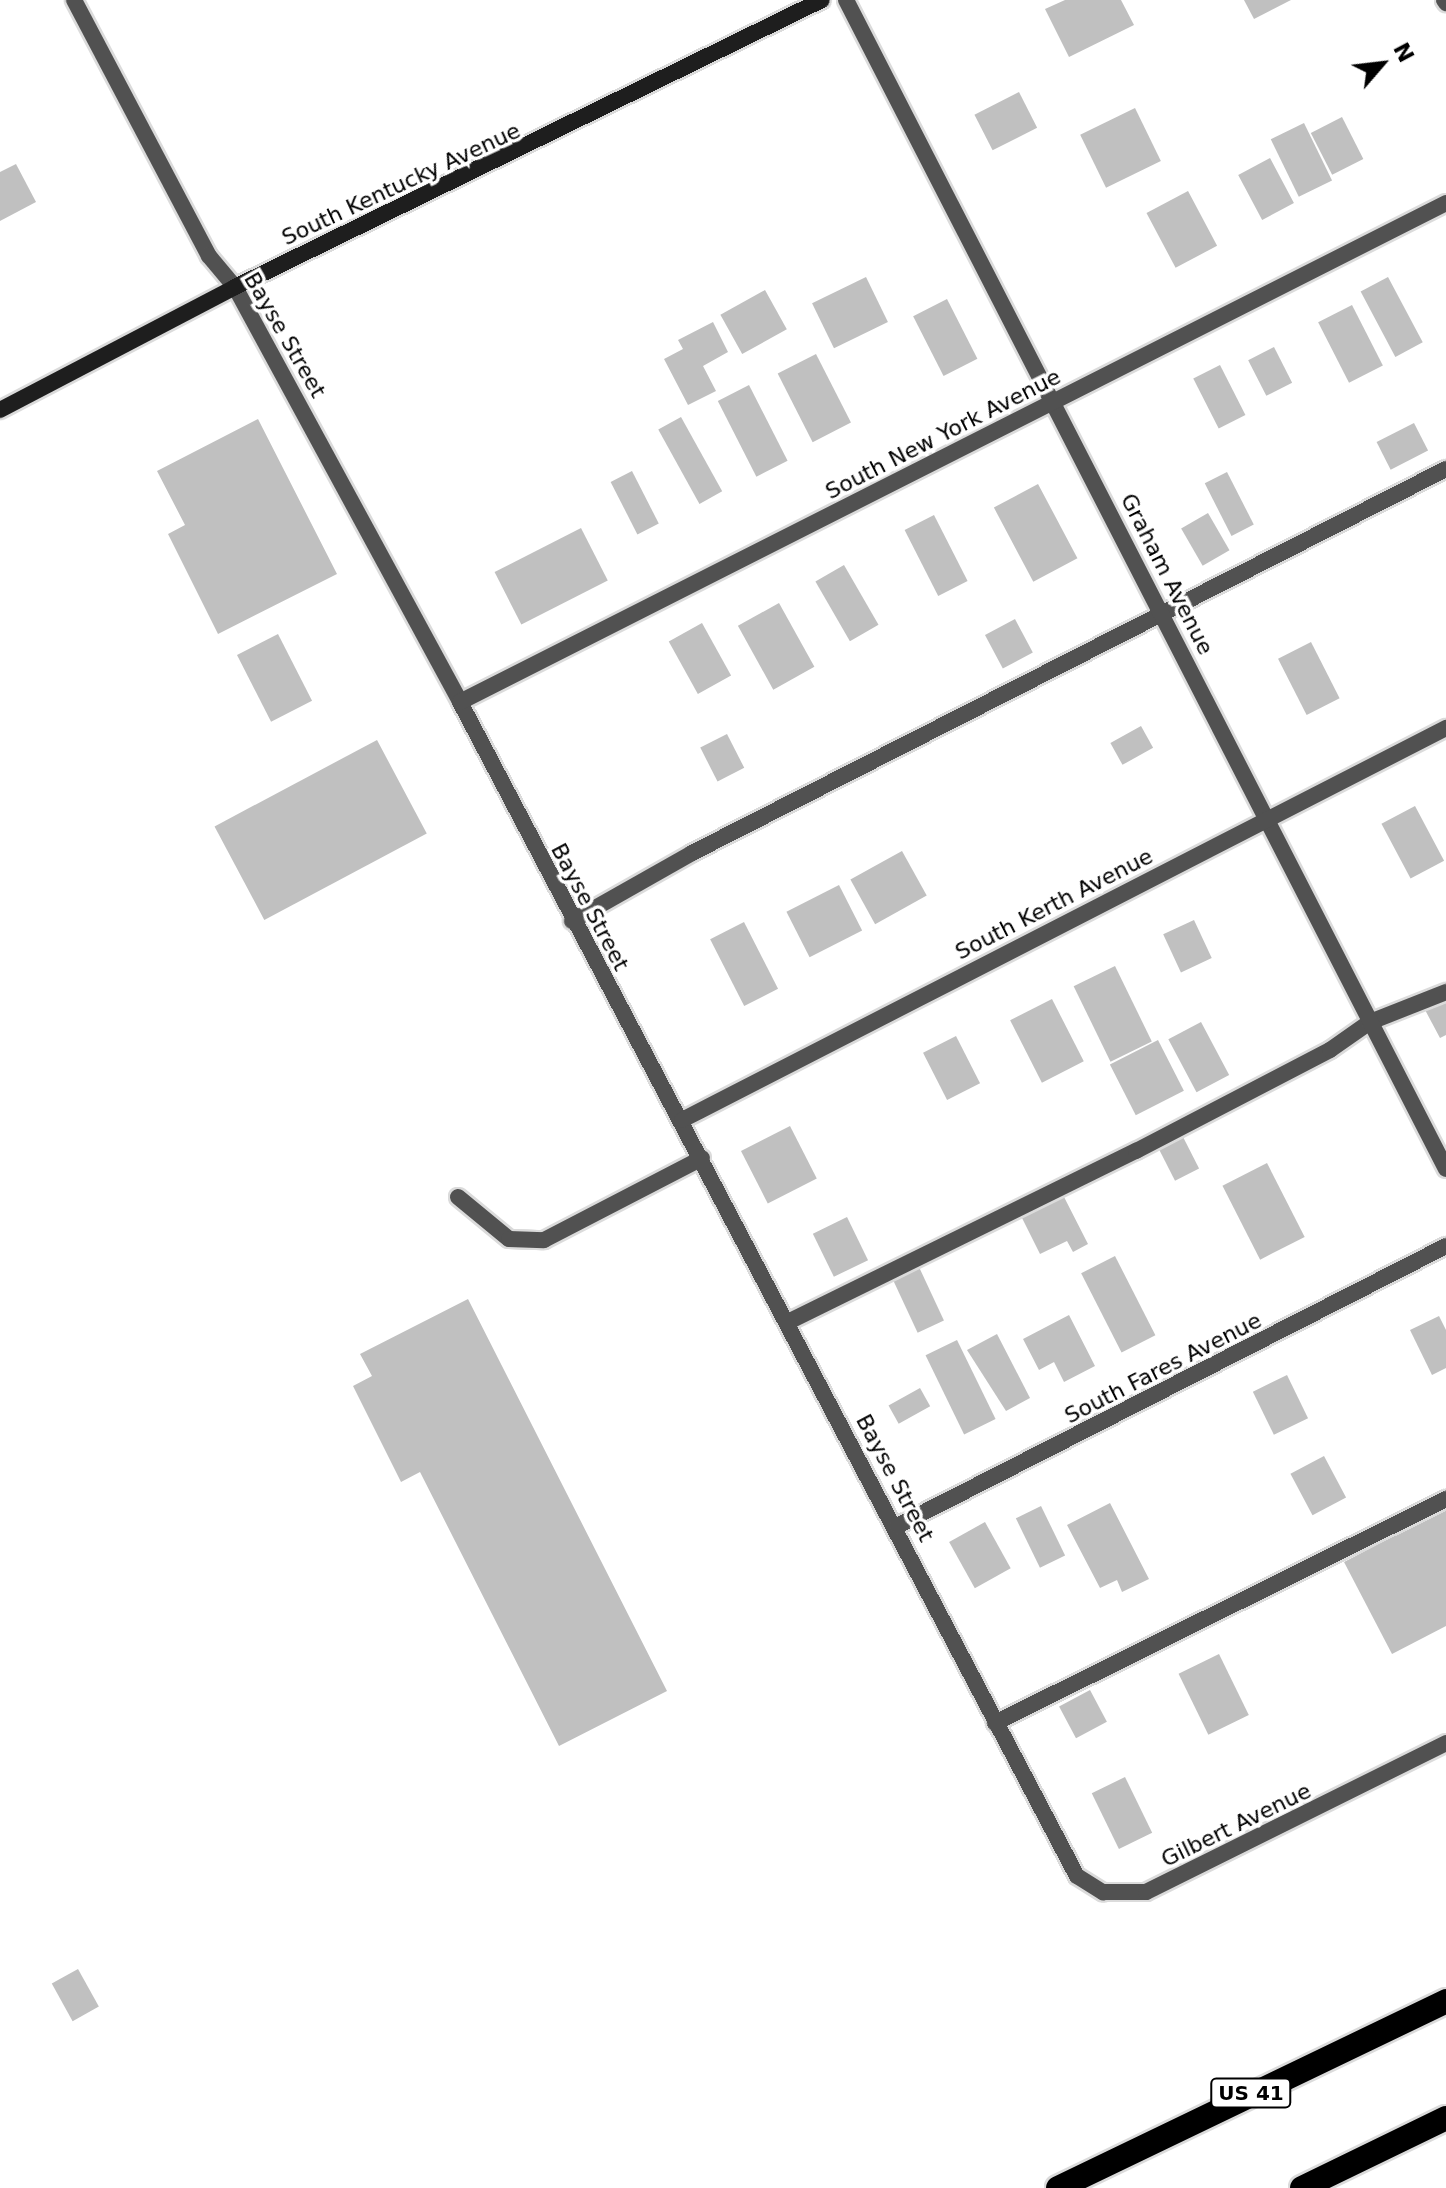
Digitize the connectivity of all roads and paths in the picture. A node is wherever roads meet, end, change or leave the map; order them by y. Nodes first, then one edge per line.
1 (74, 0) edge
2 (822, 0) edge
3 (846, 0) edge
4 (1446, 203) edge
5 (235, 287) junction
6 (1053, 401) junction
7 (0, 410) edge
8 (1446, 469) edge
9 (1164, 616) junction
10 (460, 702) junction
11 (1446, 728) edge
12 (1266, 819) junction
13 (572, 921) junction
14 (1446, 992) edge
15 (1370, 1022) junction
16 (682, 1120) junction
17 (702, 1158) junction
18 (1446, 1169) edge
19 (458, 1197) dead end
20 (1446, 1246) edge
21 (788, 1322) junction
22 (1446, 1499) edge
23 (897, 1526) junction
24 (995, 1723) junction
25 (1446, 1743) edge
26 (1057, 1841) joint
27 (1446, 2001) edge
28 (1446, 2118) edge
29 (1058, 2188) edge
30 (1302, 2188) edge

1 - 5 street, Bayse Street
2 - 5 street, South Kentucky Avenue
3 - 6 street, Graham Avenue
4 - 6 street, South New York Avenue
5 - 7 street, South Kentucky Avenue
5 - 10 street, Bayse Street
6 - 9 street, Graham Avenue
6 - 10 street, South New York Avenue
8 - 9 street
9 - 12 street, Graham Avenue
9 - 13 street
10 - 13 street, Bayse Street
11 - 12 street, South Kerth Avenue
12 - 15 street, Graham Avenue
12 - 16 street, South Kerth Avenue
13 - 16 street, Bayse Street
14 - 15 street
15 - 18 street, Graham Avenue
15 - 21 street
16 - 17 street, Bayse Street
17 - 19 street
17 - 21 street, Bayse Street
20 - 23 street, South Fares Avenue
21 - 23 street, Bayse Street
22 - 24 street
23 - 24 street, Bayse Street
24 - 26 street, Bayse Street
25 - 26 street, Gilbert Avenue
27 - 29 highway, US 41
28 - 30 highway

